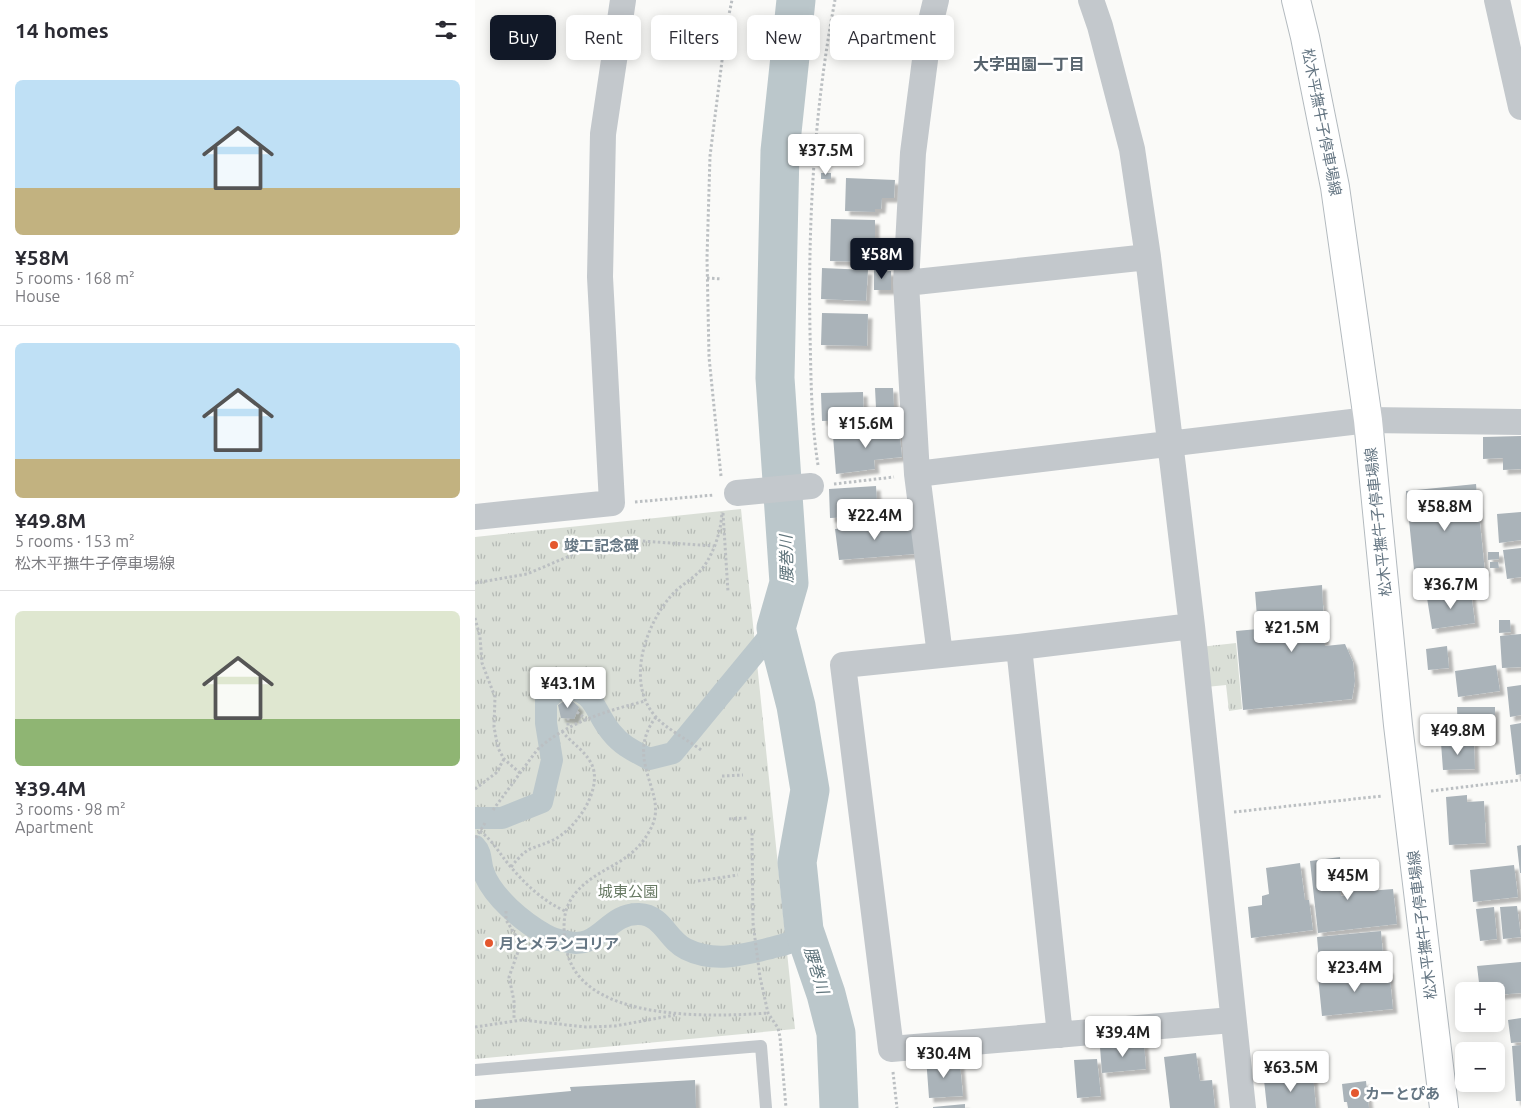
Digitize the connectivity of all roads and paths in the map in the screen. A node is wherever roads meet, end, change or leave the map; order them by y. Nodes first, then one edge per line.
1 (623, 0) edge
2 (732, 0) edge
3 (835, 0) edge
4 (936, 0) edge
5 (1091, 0) edge
6 (1296, 0) edge
7 (1497, 0) edge
8 (1521, 107) edge
9 (1148, 257) junction
10 (707, 278) junction
11 (722, 279) dead end
12 (906, 283) junction
13 (1368, 420) junction
14 (1521, 422) edge
15 (1169, 443) junction
16 (917, 474) junction
17 (816, 486) junction
18 (725, 496) junction
19 (612, 503) junction
20 (475, 517) edge
21 (715, 546) junction
22 (475, 583) edge
23 (728, 592) dead end
24 (475, 618) edge
25 (1192, 626) junction
26 (1019, 648) junction
27 (940, 655) junction
28 (645, 701) junction
29 (577, 712) dead end
30 (656, 717) junction
31 (568, 718) dead end
32 (588, 720) junction
33 (568, 727) junction
34 (561, 731) junction
35 (701, 750) dead end
36 (504, 759) junction
37 (520, 773) junction
38 (743, 775) dead end
39 (722, 776) dead end
40 (1521, 780) edge
41 (475, 789) edge
42 (1406, 793) junction
43 (493, 810) dead end
44 (1211, 815) junction
45 (747, 818) dead end
46 (729, 819) dead end
47 (485, 823) dead end
48 (480, 831) junction
49 (751, 834) dead end
50 (476, 838) edge
51 (511, 867) junction
52 (738, 876) dead end
53 (698, 881) dead end
54 (506, 911) dead end
55 (565, 911) junction
56 (768, 1013) junction
57 (677, 1014) junction
58 (514, 1020) junction
59 (1232, 1020) junction
60 (475, 1027) edge
61 (1060, 1035) junction
62 (891, 1049) junction
63 (475, 1070) edge
64 (766, 1108) edge
65 (787, 1108) edge
66 (897, 1108) edge
67 (1243, 1108) edge
68 (1444, 1108) edge

1 - 19 street
2 - 10 path
3 - 17 path
4 - 12 street
5 - 9 street
6 - 13 main road, 松木平撫牛子停車場線
7 - 8 street
9 - 12 street
9 - 15 street
10 - 11 path
10 - 18 path
12 - 16 street
13 - 14 street
13 - 15 street
13 - 42 main road, 松木平撫牛子停車場線
15 - 16 street
15 - 25 street
16 - 17 path
16 - 27 street
17 - 18 street
18 - 19 path
18 - 21 path
18 - 23 path
19 - 20 street
21 - 22 path
21 - 28 path
24 - 36 path
25 - 26 street
25 - 44 street
26 - 27 street
26 - 61 street
27 - 62 street
28 - 30 path
28 - 32 path
29 - 32 path
30 - 35 path
30 - 55 path
31 - 33 path
32 - 33 path
33 - 34 path
34 - 37 path
34 - 51 path
36 - 37 path
36 - 41 path
37 - 43 path
38 - 39 path
40 - 42 path
42 - 44 path
42 - 68 main road, 松木平撫牛子停車場線
44 - 59 street
45 - 46 path
47 - 48 path
48 - 50 path
48 - 51 path
49 - 56 path
51 - 55 path
52 - 53 path
54 - 58 path
55 - 57 path
56 - 57 path
56 - 65 path
57 - 58 path
58 - 60 path
59 - 61 street
59 - 67 street
61 - 62 street
62 - 66 path
63 - 64 lane

